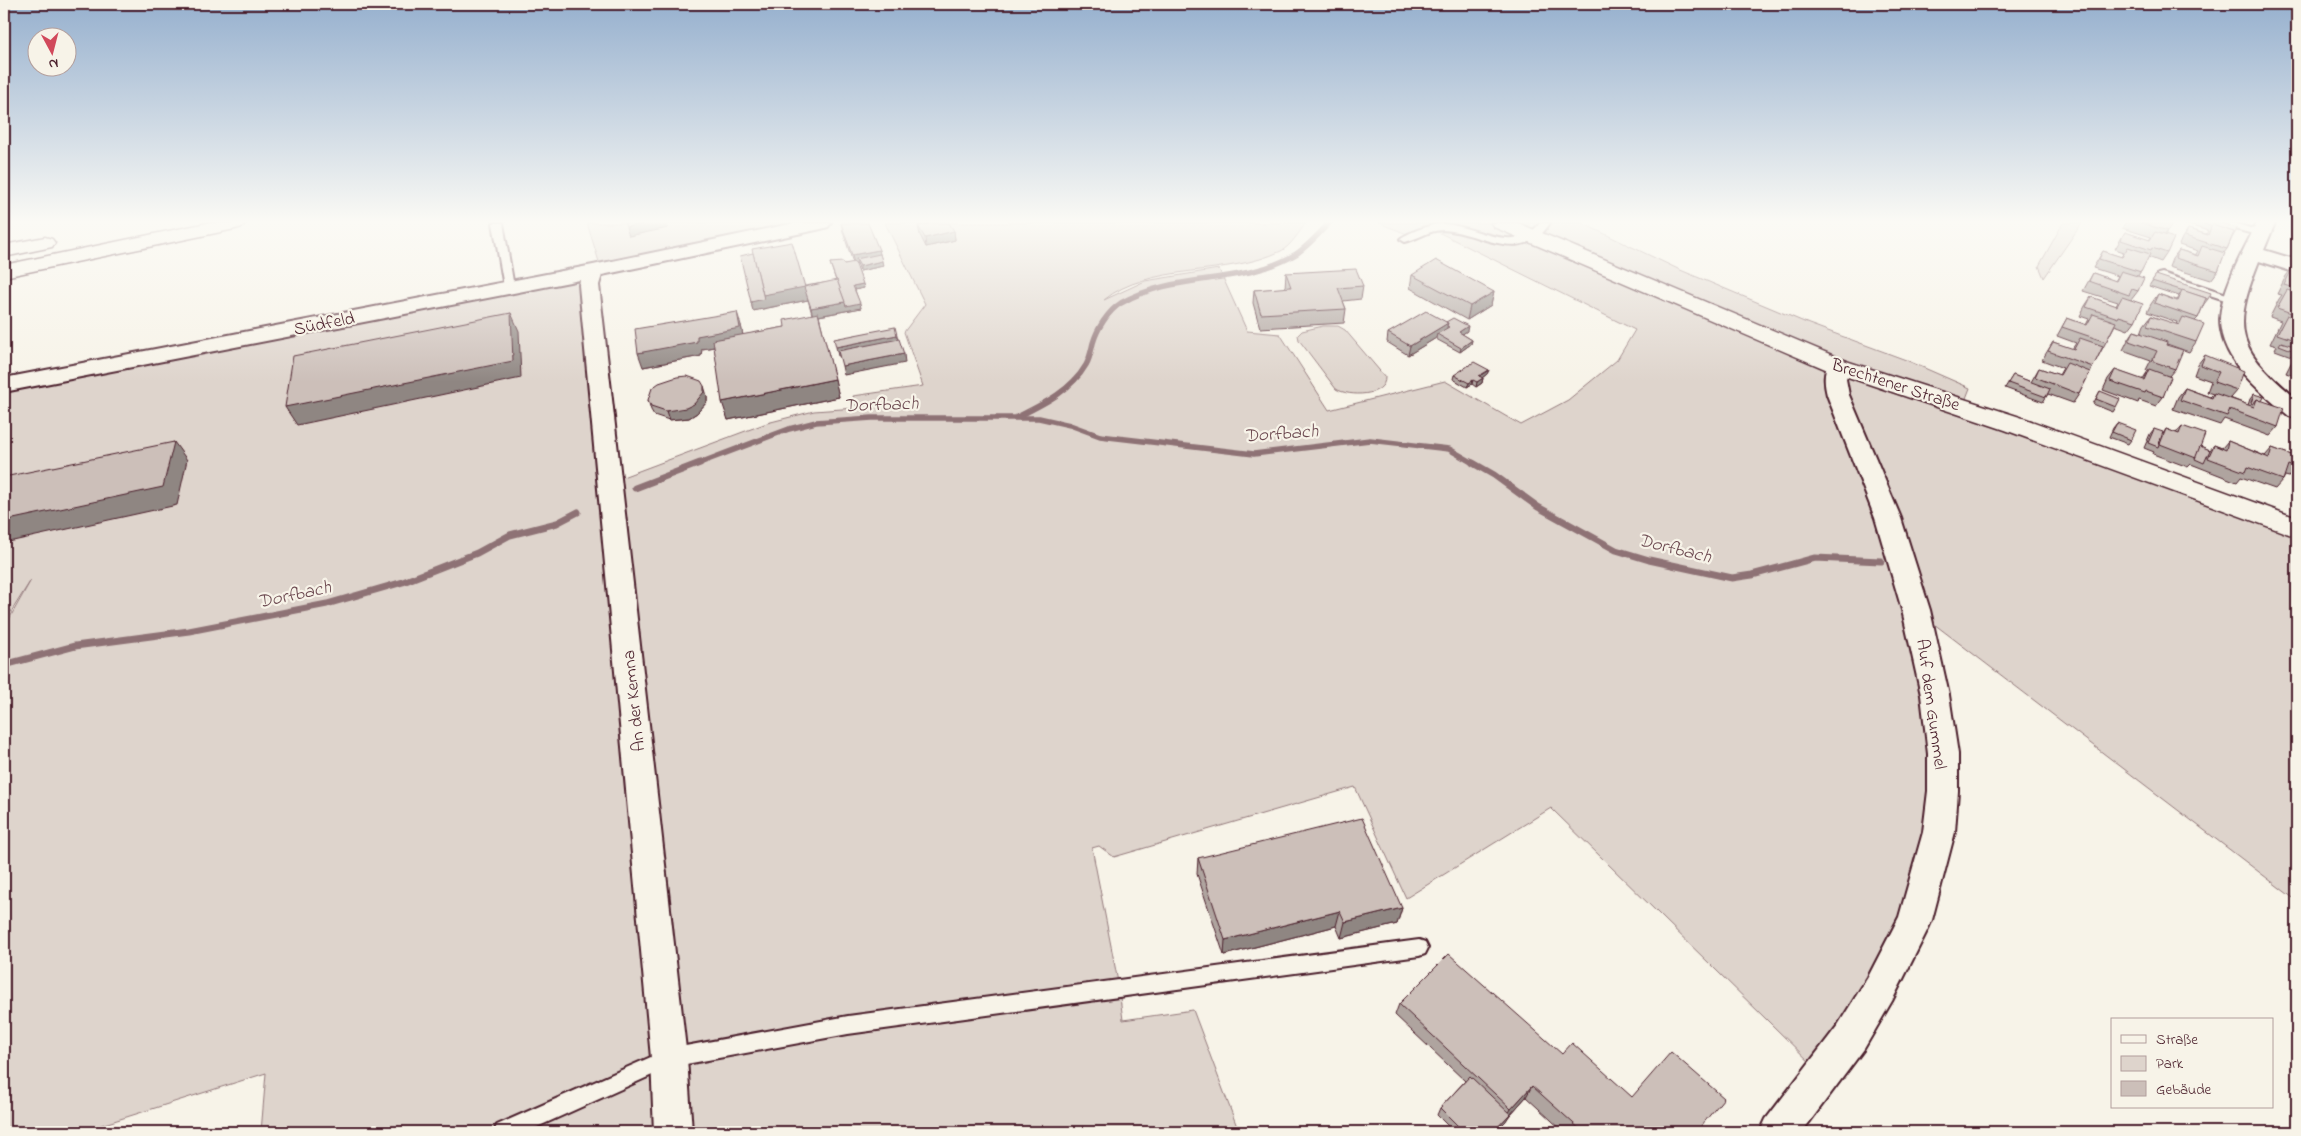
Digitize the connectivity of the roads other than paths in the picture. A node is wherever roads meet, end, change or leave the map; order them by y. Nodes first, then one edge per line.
1 (507, 276) edge
2 (568, 276) edge
3 (592, 276) edge
4 (1641, 276) edge
5 (2162, 276) edge
6 (2244, 276) edge
7 (509, 288) junction
8 (2235, 300) junction
9 (1838, 366) junction
10 (4, 385) edge
11 (2297, 411) edge
12 (2297, 528) edge
13 (1419, 948) dead end
14 (669, 1058) junction
15 (504, 1132) edge
16 (673, 1132) edge
17 (1779, 1132) edge

1 - 7 lane
2 - 7 street, Südfeld
3 - 14 street, An der Kemna
4 - 9 main road, Brechtener Straße
5 - 8 lane
6 - 8 street
7 - 10 street, Südfeld
8 - 11 street
9 - 12 main road, Brechtener Straße
9 - 17 street, Auf dem Gummel
13 - 14 lane
14 - 15 lane
14 - 16 street, An der Kemna

